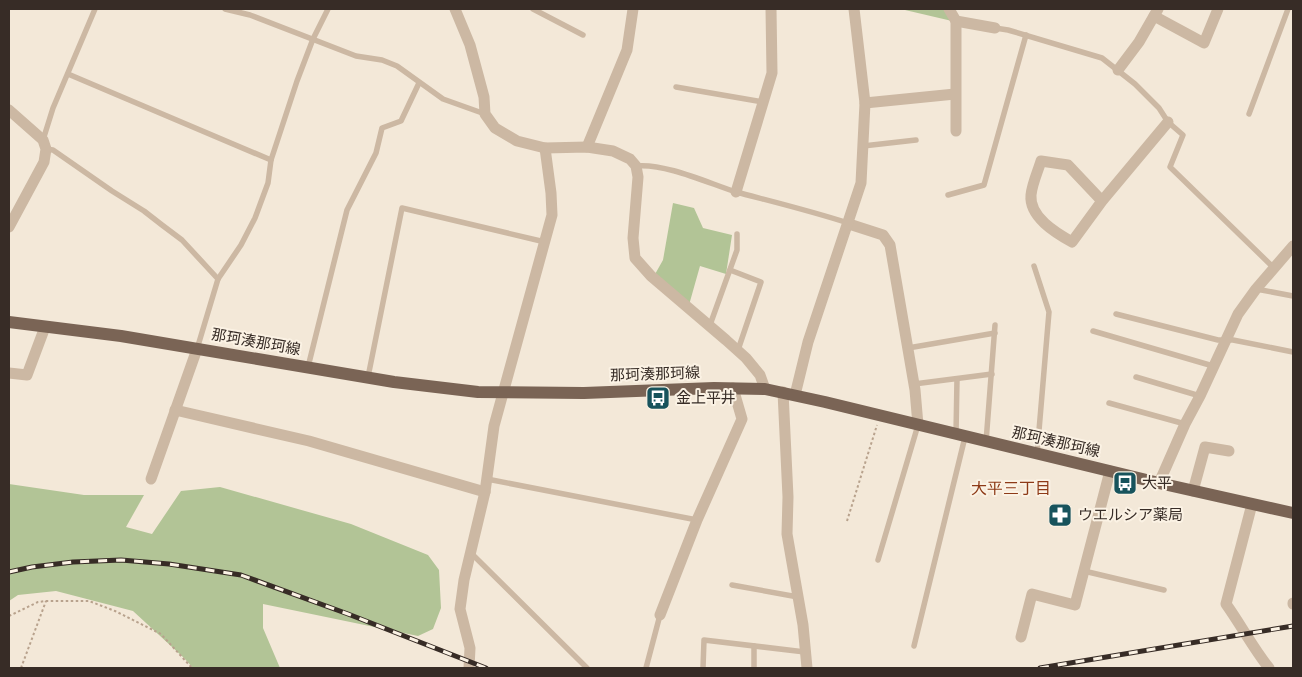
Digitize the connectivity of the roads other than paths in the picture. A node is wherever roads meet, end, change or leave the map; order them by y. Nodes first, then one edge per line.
1 (96, 9) edge
2 (225, 9) edge
3 (328, 9) edge
4 (455, 9) edge
5 (533, 9) edge
6 (633, 9) edge
7 (771, 9) edge
8 (854, 9) edge
9 (950, 9) edge
10 (1218, 9) edge
11 (1288, 9) edge
12 (250, 12) edge
13 (1156, 12) edge
14 (956, 21) junction
15 (995, 28) joint
16 (583, 35) dead end
17 (1026, 35) junction
18 (314, 38) junction
19 (1118, 70) junction
20 (68, 74) junction
21 (419, 83) junction
22 (676, 87) dead end
23 (955, 94) junction
24 (763, 102) junction
25 (865, 103) junction
26 (9, 110) edge
27 (485, 114) junction
28 (1249, 114) dead end
29 (1168, 122) junction
30 (956, 131) dead end
31 (916, 140) dead end
32 (44, 145) junction
33 (863, 146) junction
34 (587, 147) junction
35 (545, 148) junction
36 (271, 160) junction
37 (636, 166) junction
38 (736, 192) junction
39 (948, 195) dead end
40 (1102, 201) junction
41 (849, 224) junction
42 (9, 227) edge
43 (737, 234) dead end
44 (545, 242) junction
45 (1293, 246) edge
46 (1283, 264) edge
47 (1034, 266) dead end
48 (730, 270) junction
49 (218, 279) junction
50 (1256, 289) junction
51 (1293, 296) edge
52 (1116, 314) dead end
53 (9, 322) edge
54 (995, 325) dead end
55 (45, 326) junction
56 (710, 326) junction
57 (1093, 331) dead end
58 (995, 333) junction
59 (1226, 340) junction
60 (908, 348) junction
61 (197, 349) junction
62 (737, 350) junction
63 (1293, 352) edge
64 (1213, 366) junction
65 (308, 368) junction
66 (9, 373) edge
67 (992, 374) junction
68 (368, 378) junction
69 (1136, 378) dead end
70 (957, 379) junction
71 (914, 384) junction
72 (733, 388) junction
73 (765, 389) junction
74 (504, 393) junction
75 (789, 394) junction
76 (1200, 396) junction
77 (1109, 403) dead end
78 (175, 410) junction
79 (1185, 424) junction
80 (918, 425) junction
81 (961, 436) junction
82 (986, 442) junction
83 (1230, 452) dead end
84 (1037, 454) junction
85 (1110, 471) junction
86 (151, 479) dead end
87 (487, 479) junction
88 (1160, 483) junction
89 (1193, 491) junction
90 (485, 492) junction
91 (1252, 504) junction
92 (1293, 513) edge
93 (697, 520) junction
94 (471, 553) junction
95 (878, 560) dead end
96 (1084, 571) junction
97 (732, 585) dead end
98 (1164, 590) dead end
99 (798, 597) junction
100 (660, 616) joint
101 (1021, 637) dead end
102 (754, 646) junction
103 (914, 646) dead end
104 (806, 652) junction
105 (469, 668) edge
106 (588, 668) edge
107 (646, 668) edge
108 (703, 668) edge
109 (754, 668) edge
110 (807, 668) edge
111 (1269, 668) edge

1 - 20 lane
2 - 12 lane
3 - 18 lane
4 - 27 street
5 - 16 lane
6 - 34 street
7 - 24 street
8 - 25 street
9 - 14 street
10 - 13 street
11 - 28 lane
12 - 18 lane
13 - 19 street
14 - 15 street
14 - 23 street
15 - 17 lane
17 - 19 lane
17 - 39 lane
18 - 21 lane
18 - 36 lane
19 - 29 lane
20 - 32 lane
20 - 36 lane
21 - 27 lane
21 - 65 lane
22 - 24 lane
23 - 25 street
23 - 30 street
24 - 38 street
25 - 33 street
26 - 32 street
27 - 35 street
29 - 40 street
29 - 46 lane
31 - 33 lane
32 - 42 street
32 - 49 lane
33 - 41 street
34 - 35 street
34 - 37 street
35 - 44 street
36 - 49 lane
37 - 38 lane
37 - 56 street
38 - 41 lane
40 - 40 street
41 - 60 street
41 - 75 street
43 - 48 lane
44 - 68 lane
44 - 74 street
45 - 46 street
46 - 50 street
47 - 84 lane
48 - 56 lane
48 - 62 lane
49 - 61 lane
50 - 51 lane
50 - 59 street
52 - 59 lane
53 - 55 main road, 那珂湊那珂線
54 - 58 lane
55 - 61 main road, 那珂湊那珂線
55 - 66 street
56 - 62 street
57 - 64 lane
58 - 60 lane
58 - 67 lane
59 - 63 lane
59 - 64 street
60 - 71 street
61 - 65 main road, 那珂湊那珂線
61 - 78 street
62 - 73 street
64 - 76 street
65 - 68 main road, 那珂湊那珂線
67 - 70 lane
67 - 82 lane
68 - 74 main road, 那珂湊那珂線
69 - 76 lane
70 - 71 lane
70 - 81 lane
71 - 80 street
72 - 73 main road, 那珂湊那珂線
72 - 74 main road, 那珂湊那珂線
72 - 93 street
73 - 75 main road, 那珂湊那珂線
74 - 87 street
75 - 80 main road, 那珂湊那珂線
75 - 99 street
76 - 79 street
77 - 79 lane
78 - 86 street
78 - 90 street
79 - 88 street
80 - 81 main road, 那珂湊那珂線
80 - 95 lane
81 - 82 main road, 那珂湊那珂線
81 - 103 lane
82 - 84 main road, 那珂湊那珂線
83 - 89 street
84 - 85 main road, 那珂湊那珂線
85 - 88 main road, 那珂湊那珂線
85 - 96 street
87 - 90 street
87 - 93 lane
88 - 89 main road, 那珂湊那珂線
89 - 91 main road, 那珂湊那珂線
90 - 94 street
91 - 92 main road, 那珂湊那珂線
91 - 111 street
93 - 100 street
94 - 105 street
94 - 106 lane
96 - 98 lane
96 - 101 street
97 - 99 lane
99 - 104 street
100 - 107 lane
102 - 104 lane
102 - 108 lane
102 - 109 lane
104 - 110 street

